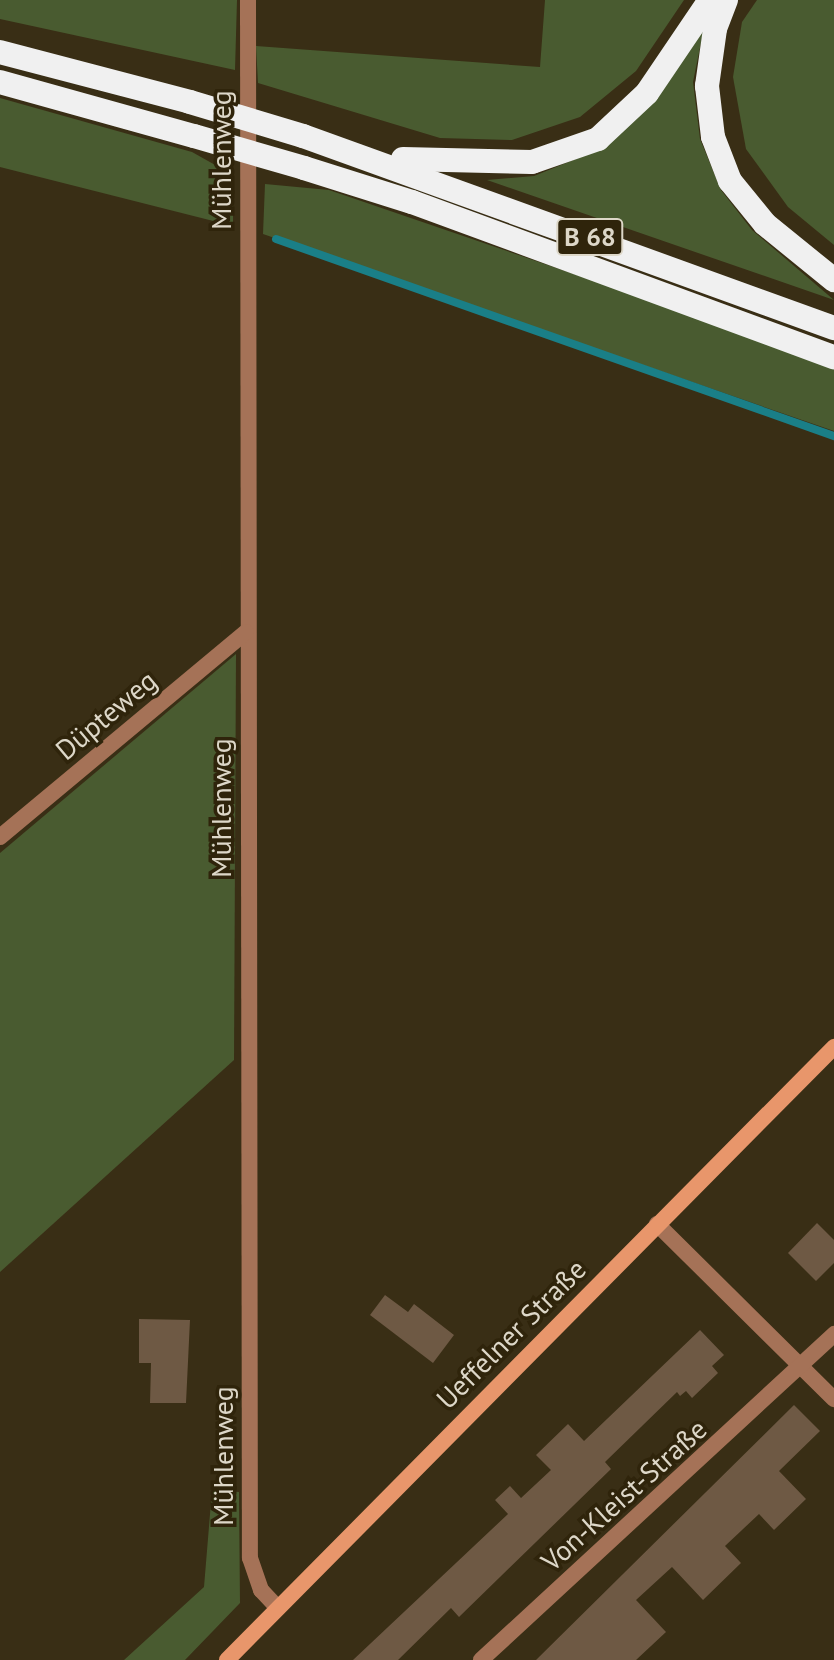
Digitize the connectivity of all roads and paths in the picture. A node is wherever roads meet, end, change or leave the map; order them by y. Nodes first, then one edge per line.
1 (248, 0) edge
2 (710, 0) edge
3 (726, 0) edge
4 (0, 52) edge
5 (0, 82) edge
6 (345, 149) junction
7 (834, 280) edge
8 (834, 328) edge
9 (834, 357) edge
10 (246, 632) junction
11 (0, 837) edge
12 (834, 1047) edge
13 (657, 1224) junction
14 (834, 1334) edge
15 (801, 1368) junction
16 (834, 1399) edge
17 (277, 1607) junction
18 (227, 1660) edge
19 (481, 1660) edge

1 - 10 street, Mühlenweg
2 - 6 highway, B 68
3 - 7 highway
4 - 6 highway, B 68, bridge
5 - 9 highway, B 68, bridge
6 - 8 highway, B 68
10 - 11 street, Düpteweg
10 - 17 street, Mühlenweg
12 - 13 street, Ueffelner Straße
13 - 15 street
13 - 17 street, Ueffelner Straße
14 - 15 street, Von-Kleist-Straße
15 - 16 street
15 - 19 street, Von-Kleist-Straße
17 - 18 street, Ueffelner Straße

